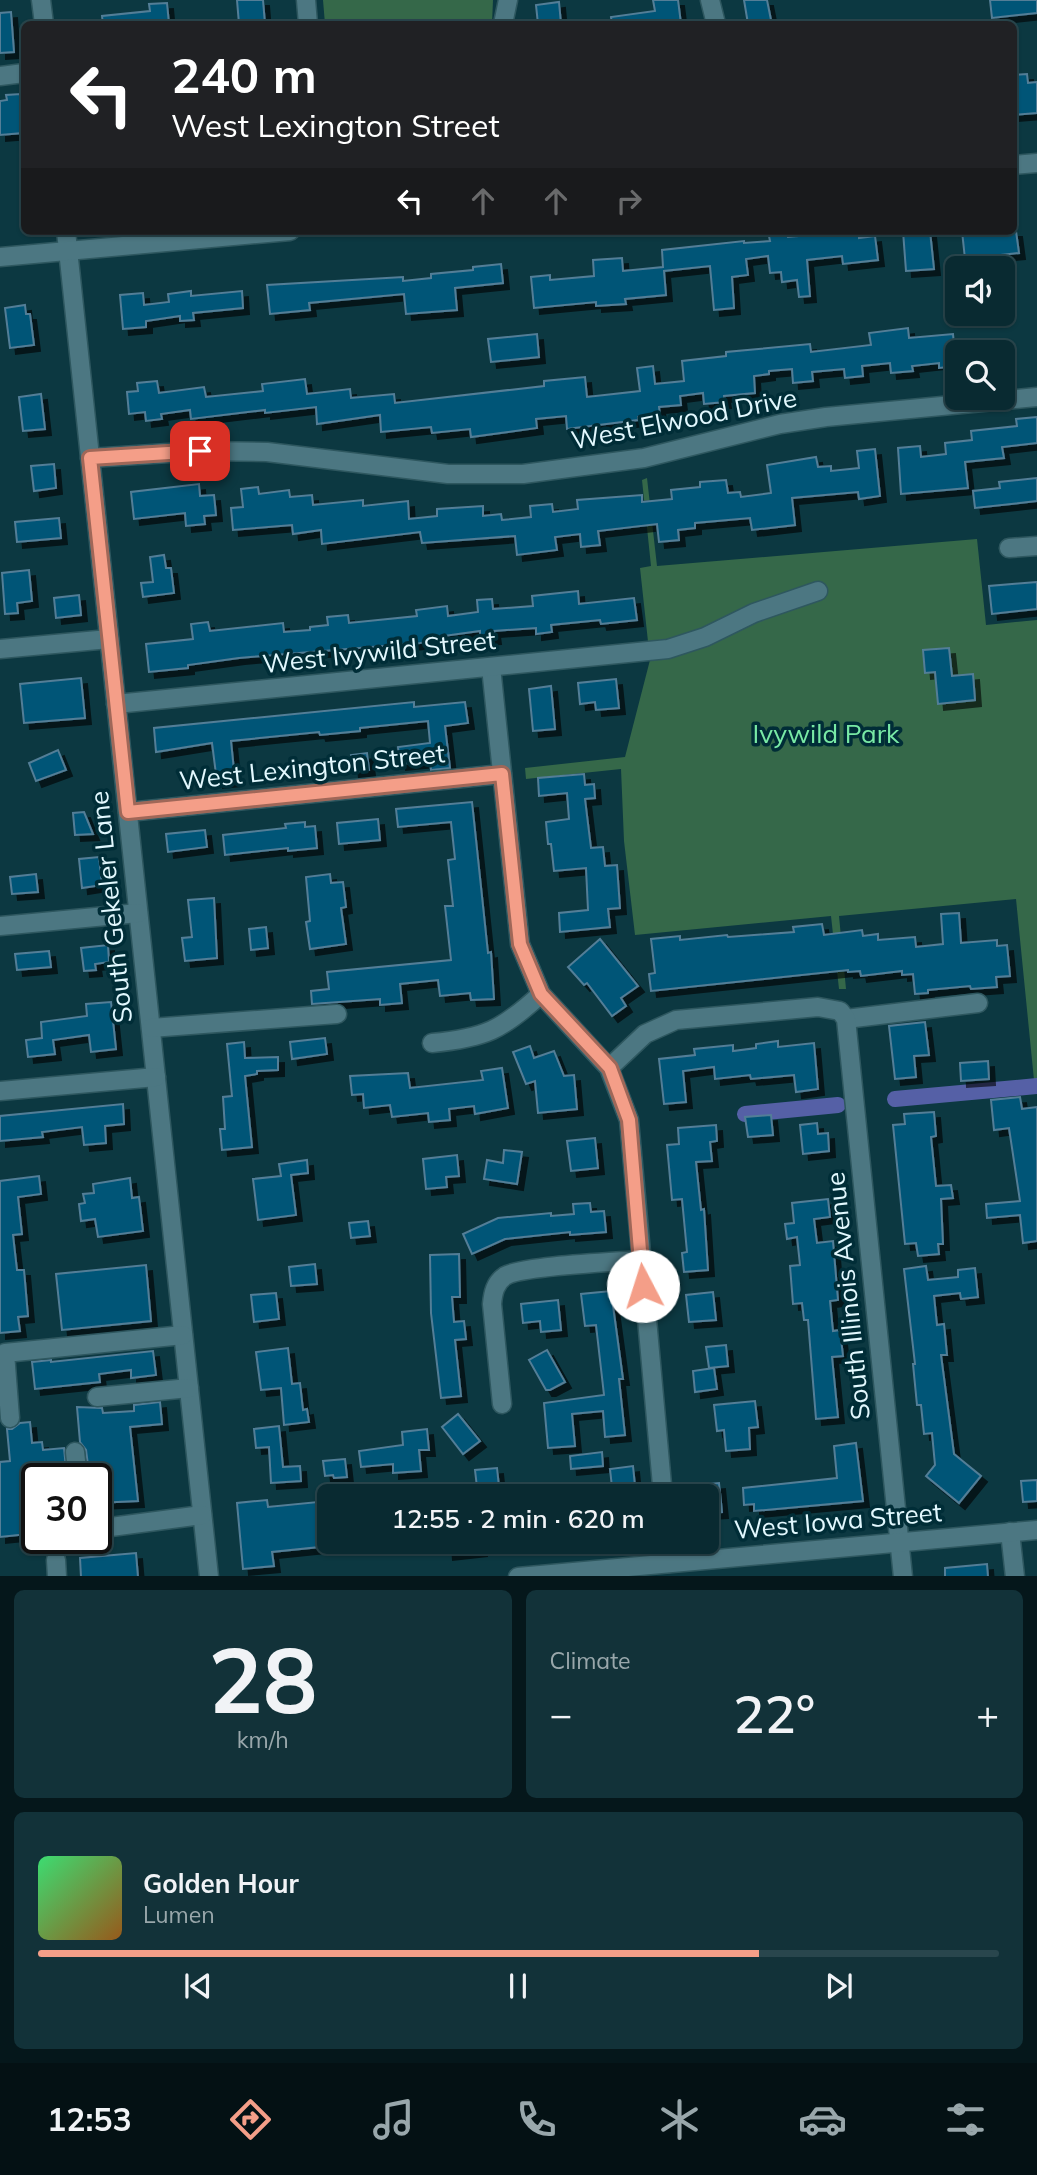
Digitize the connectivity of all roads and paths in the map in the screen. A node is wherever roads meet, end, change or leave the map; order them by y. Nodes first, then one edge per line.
1 (41, 0) edge
2 (306, 0) edge
3 (508, 0) edge
4 (710, 0) edge
5 (44, 21) edge
6 (308, 21) edge
7 (504, 21) edge
8 (715, 21) edge
9 (21, 73) edge
10 (0, 76) edge
11 (1037, 163) edge
12 (1017, 165) edge
13 (66, 235) edge
14 (246, 235) edge
15 (68, 251) junction
16 (0, 257) edge
17 (1037, 397) edge
18 (90, 458) junction
19 (1037, 546) edge
20 (1009, 548) dead end
21 (818, 591) dead end
22 (109, 639) junction
23 (0, 649) edge
24 (491, 667) junction
25 (116, 704) junction
26 (502, 774) junction
27 (128, 812) junction
28 (138, 913) junction
29 (0, 926) edge
30 (541, 994) junction
31 (978, 1003) dead end
32 (337, 1014) dead end
33 (843, 1015) junction
34 (151, 1028) junction
35 (432, 1043) dead end
36 (610, 1068) junction
37 (156, 1077) junction
38 (0, 1091) edge
39 (640, 1260) junction
40 (183, 1335) junction
41 (189, 1388) junction
42 (97, 1397) dead end
43 (502, 1404) dead end
44 (10, 1418) dead end
45 (75, 1452) dead end
46 (76, 1463) edge
47 (662, 1484) edge
48 (202, 1515) junction
49 (112, 1527) edge
50 (1037, 1530) edge
51 (1010, 1532) junction
52 (900, 1542) junction
53 (668, 1554) edge
54 (669, 1563) junction
55 (591, 1573) edge
56 (209, 1576) edge
57 (536, 1576) edge
58 (903, 1576) edge
59 (1015, 1576) edge

1 - 5 street
2 - 6 street
3 - 7 street
4 - 8 street
9 - 10 street
11 - 12 street
13 - 15 street, South Gekeler Lane
14 - 15 street
15 - 16 street
15 - 18 street, South Gekeler Lane
17 - 18 street, West Elwood Drive
18 - 22 street, South Gekeler Lane
19 - 20 street
21 - 24 street, West Ivywild Street
22 - 23 street
22 - 25 street, South Gekeler Lane
24 - 25 street, West Ivywild Street
24 - 26 street
25 - 27 street, South Gekeler Lane
26 - 27 street, West Lexington Street
26 - 30 street
27 - 28 street, South Gekeler Lane
28 - 29 street
28 - 34 street, South Gekeler Lane
30 - 35 street
30 - 36 street
31 - 33 street
32 - 34 street
33 - 36 street
33 - 52 street, South Illinois Avenue
34 - 37 street, South Gekeler Lane
36 - 39 street
37 - 38 street
37 - 40 street, South Gekeler Lane
39 - 43 street
39 - 47 street
40 - 41 street, South Gekeler Lane
40 - 44 street
41 - 42 street
41 - 48 street, South Gekeler Lane
45 - 46 street
48 - 49 street
48 - 56 street, South Gekeler Lane
50 - 51 street, West Iowa Street
51 - 52 street, West Iowa Street
51 - 59 street
52 - 54 street, West Iowa Street
52 - 58 street, South Illinois Avenue
53 - 54 street
54 - 55 street, West Iowa Street
55 - 57 street, West Iowa Street

